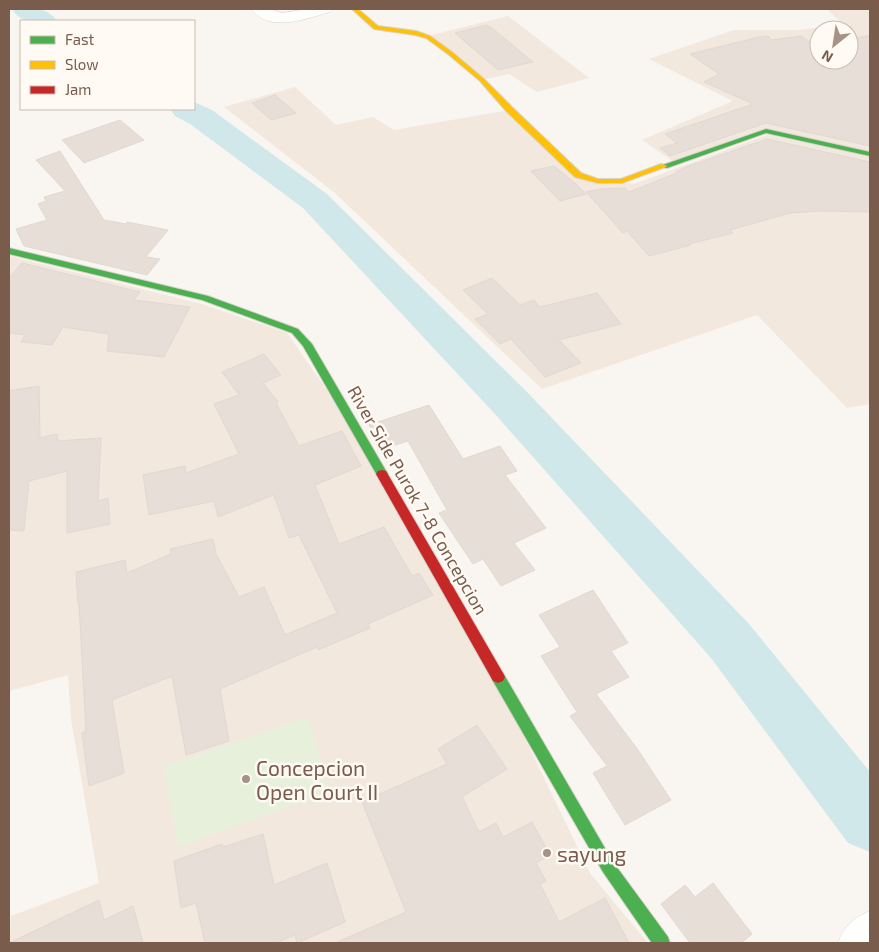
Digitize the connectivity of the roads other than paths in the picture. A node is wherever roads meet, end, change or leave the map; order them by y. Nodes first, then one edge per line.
1 (259, 9) edge
2 (324, 9) edge
3 (355, 9) edge
4 (870, 154) edge
5 (9, 251) edge
6 (662, 943) edge

1 - 2 street
3 - 4 street
5 - 6 street, River Side Purok 7-8 Concepcion

